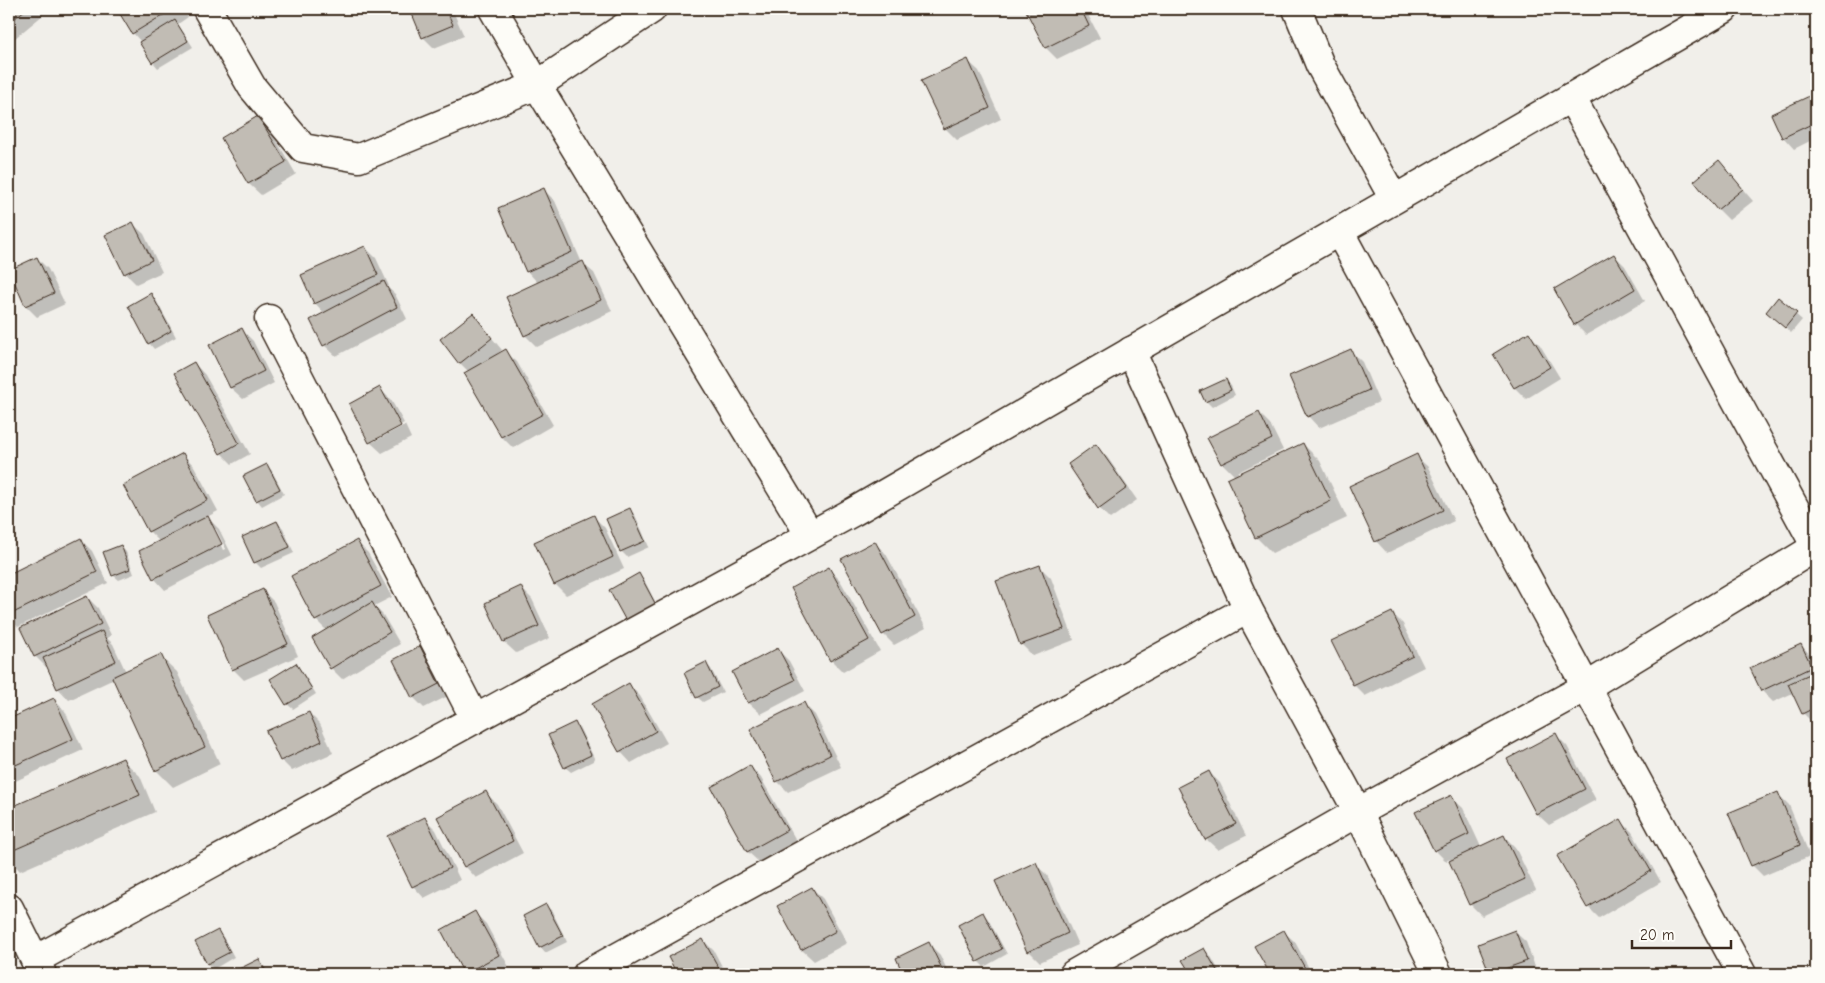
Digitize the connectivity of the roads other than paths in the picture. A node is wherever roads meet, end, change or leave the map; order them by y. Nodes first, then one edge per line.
1 (207, 9) edge
2 (493, 9) edge
3 (652, 9) edge
4 (1297, 9) edge
5 (1724, 9) edge
6 (537, 85) junction
7 (1571, 97) junction
8 (1394, 199) junction
9 (1339, 231) junction
10 (269, 319) dead end
11 (1132, 351) junction
12 (810, 535) junction
13 (1816, 547) edge
14 (1248, 609) junction
15 (1586, 687) junction
16 (475, 719) junction
17 (1358, 812) junction
18 (9, 908) edge
19 (38, 967) edge
20 (587, 974) edge
21 (1074, 974) edge
22 (1438, 974) edge
23 (1742, 974) edge

1 - 6 street
2 - 6 street
3 - 6 street
4 - 8 street
5 - 7 street
6 - 12 street
7 - 8 street
7 - 13 street
8 - 9 street
9 - 11 street
9 - 15 street
10 - 16 street
11 - 12 street
11 - 14 street
12 - 16 street
13 - 15 street
14 - 17 street
14 - 20 street
15 - 17 street
15 - 23 street
16 - 19 street
17 - 21 street
17 - 22 street
18 - 19 street

